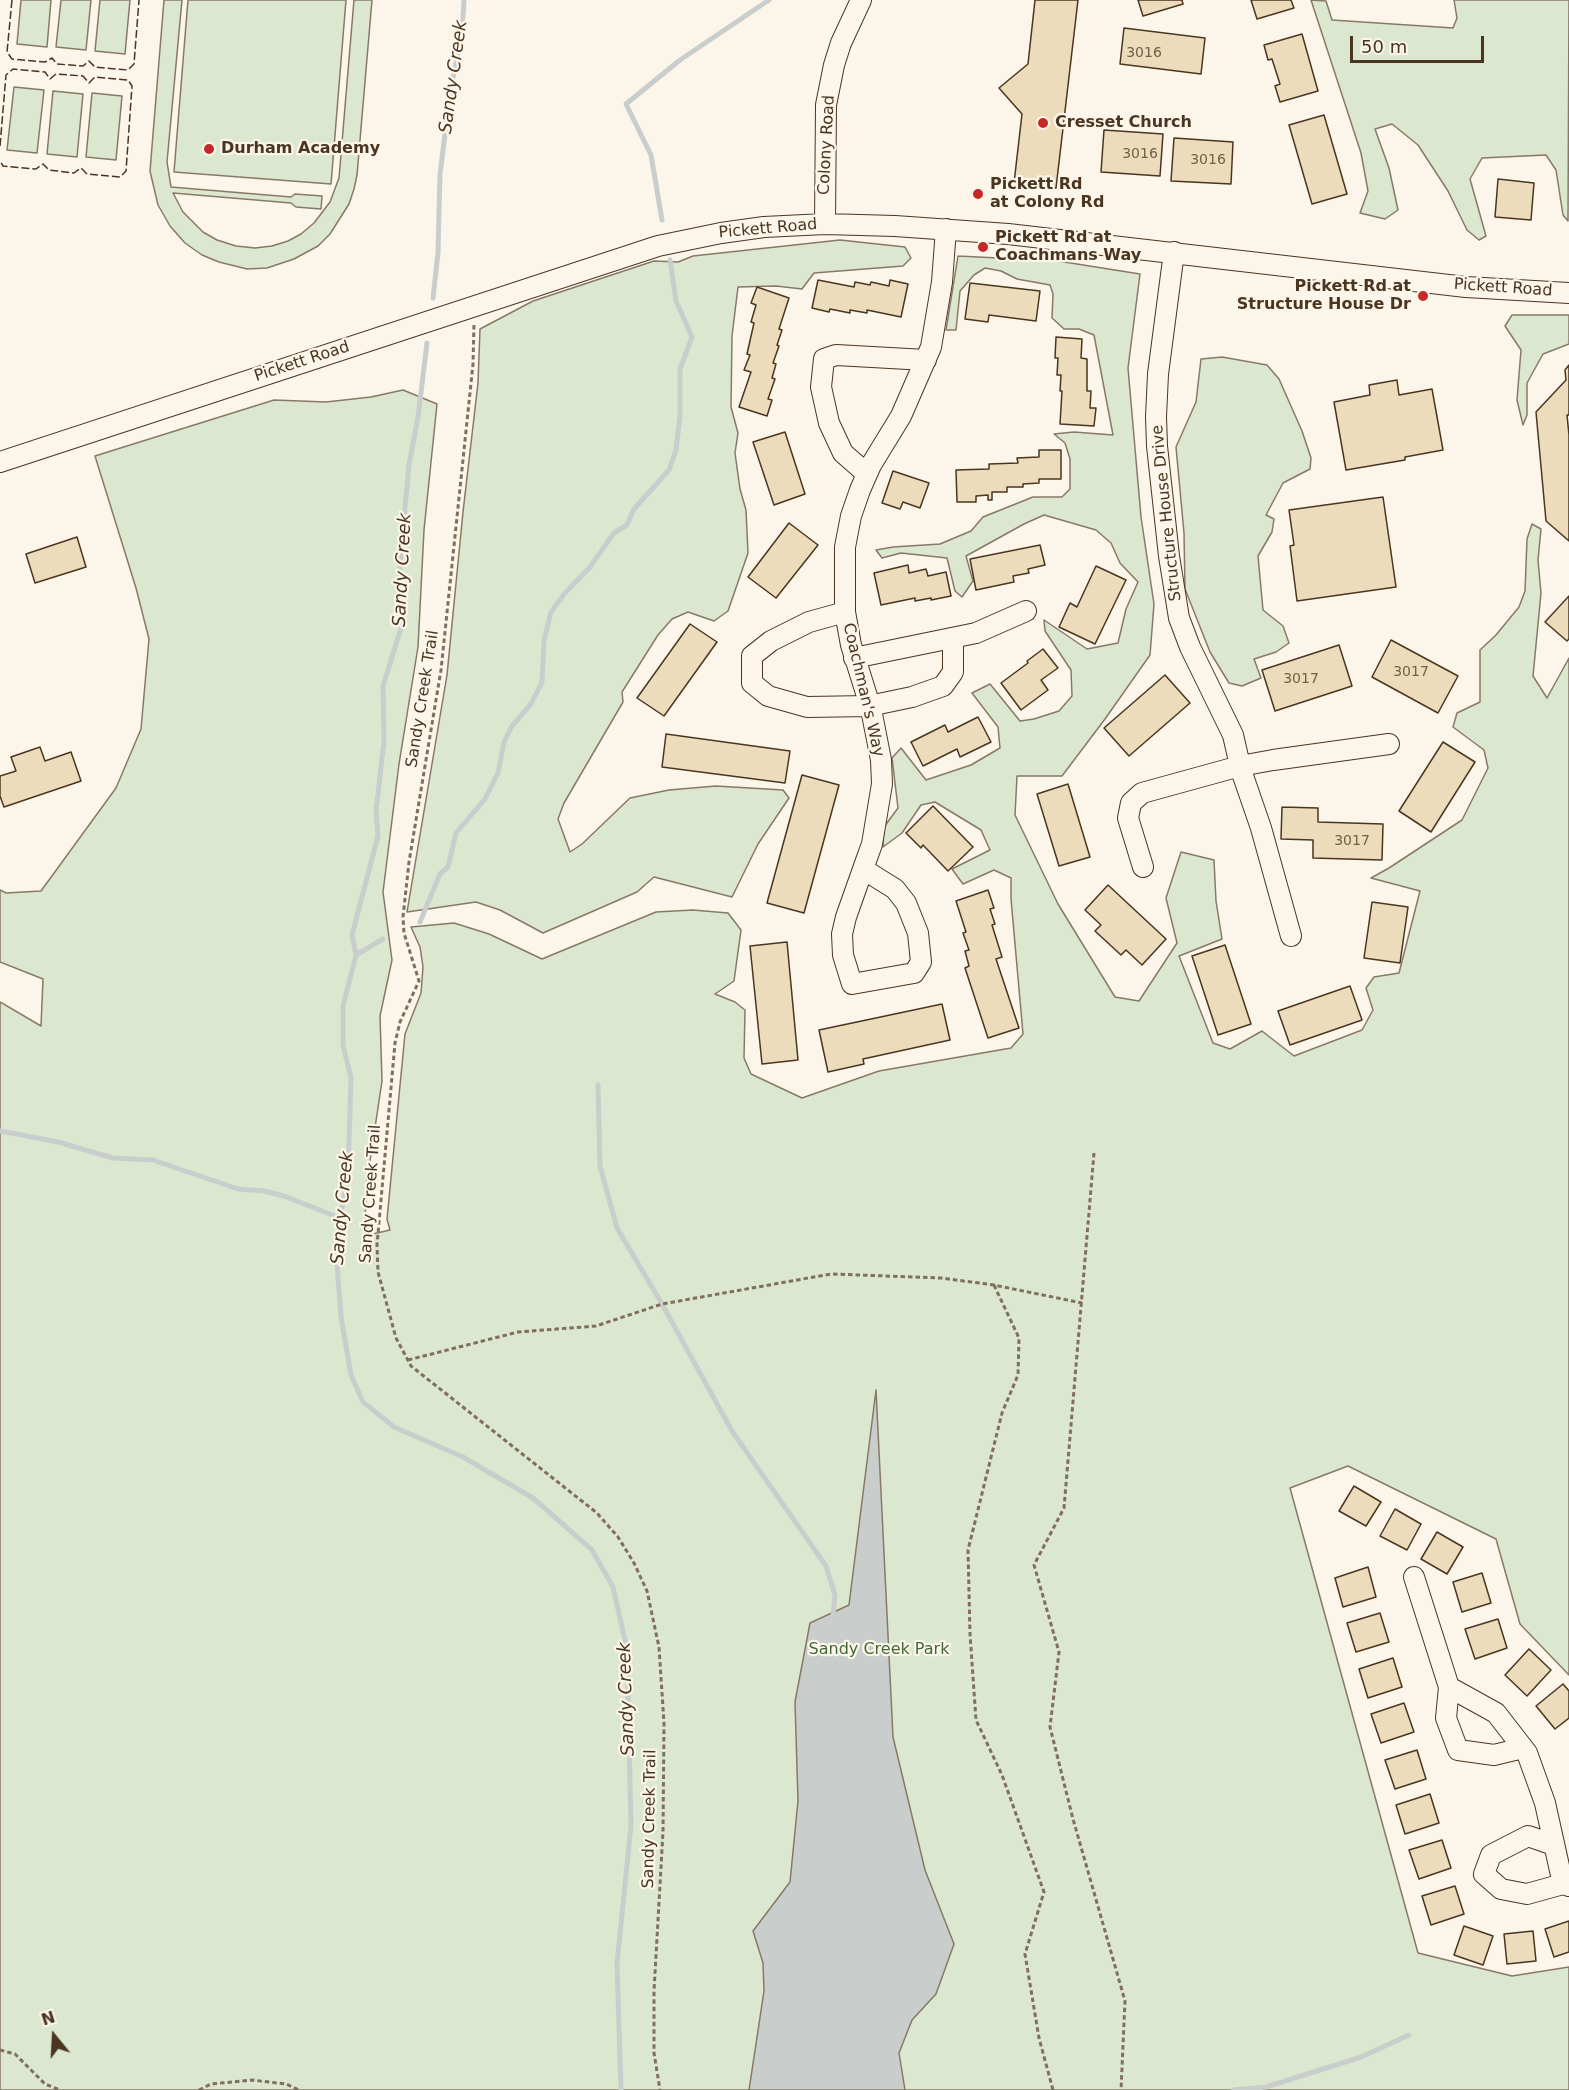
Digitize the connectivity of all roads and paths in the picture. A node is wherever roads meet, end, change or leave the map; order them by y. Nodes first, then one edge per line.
1 (861, 0) edge
2 (825, 224) junction
3 (946, 229) junction
4 (1174, 252) junction
5 (1569, 293) edge
6 (474, 306) junction
7 (926, 360) junction
8 (0, 462) edge
9 (867, 474) junction
10 (845, 612) junction
11 (1026, 612) dead end
12 (953, 638) junction
13 (855, 658) junction
14 (869, 706) junction
15 (1389, 744) dead end
16 (1240, 766) junction
17 (1143, 867) dead end
18 (863, 869) junction
19 (1291, 936) dead end
20 (1094, 1153) dead end
21 (994, 1285) junction
22 (1082, 1303) junction
23 (408, 1360) junction
24 (1414, 1577) dead end
25 (1449, 1687) junction
26 (1523, 1748) junction
27 (1554, 1845) junction
28 (1566, 1885) edge
29 (0, 2050) edge
30 (1053, 2089) edge
31 (60, 2090) edge
32 (200, 2090) edge
33 (299, 2090) edge
34 (660, 2090) edge
35 (1121, 2090) edge

1 - 2 street, Colony Road
2 - 3 street, Pickett Road
2 - 6 street, Pickett Road
3 - 4 street, Pickett Road
3 - 7 street, Coachman's Way
4 - 5 street, Pickett Road
4 - 16 street, Structure House Drive
6 - 8 street, Pickett Road
6 - 23 path, Sandy Creek Trail
7 - 9 street, Coachman's Way
7 - 9 street
9 - 10 street, Coachman's Way
10 - 13 street, Coachman's Way
10 - 14 street
11 - 12 street
12 - 13 street
12 - 14 street
13 - 14 street, Coachman's Way
14 - 18 street, Coachman's Way
15 - 16 street
16 - 17 street
16 - 19 street, Structure House Drive
18 - 18 street, Coachman's Way
20 - 22 path
21 - 22 path
21 - 23 path
21 - 30 path
22 - 35 path
23 - 34 path, Sandy Creek Trail
24 - 25 street
25 - 26 street
25 - 26 street
26 - 27 street
27 - 28 street
27 - 28 street
29 - 31 path
32 - 33 path

